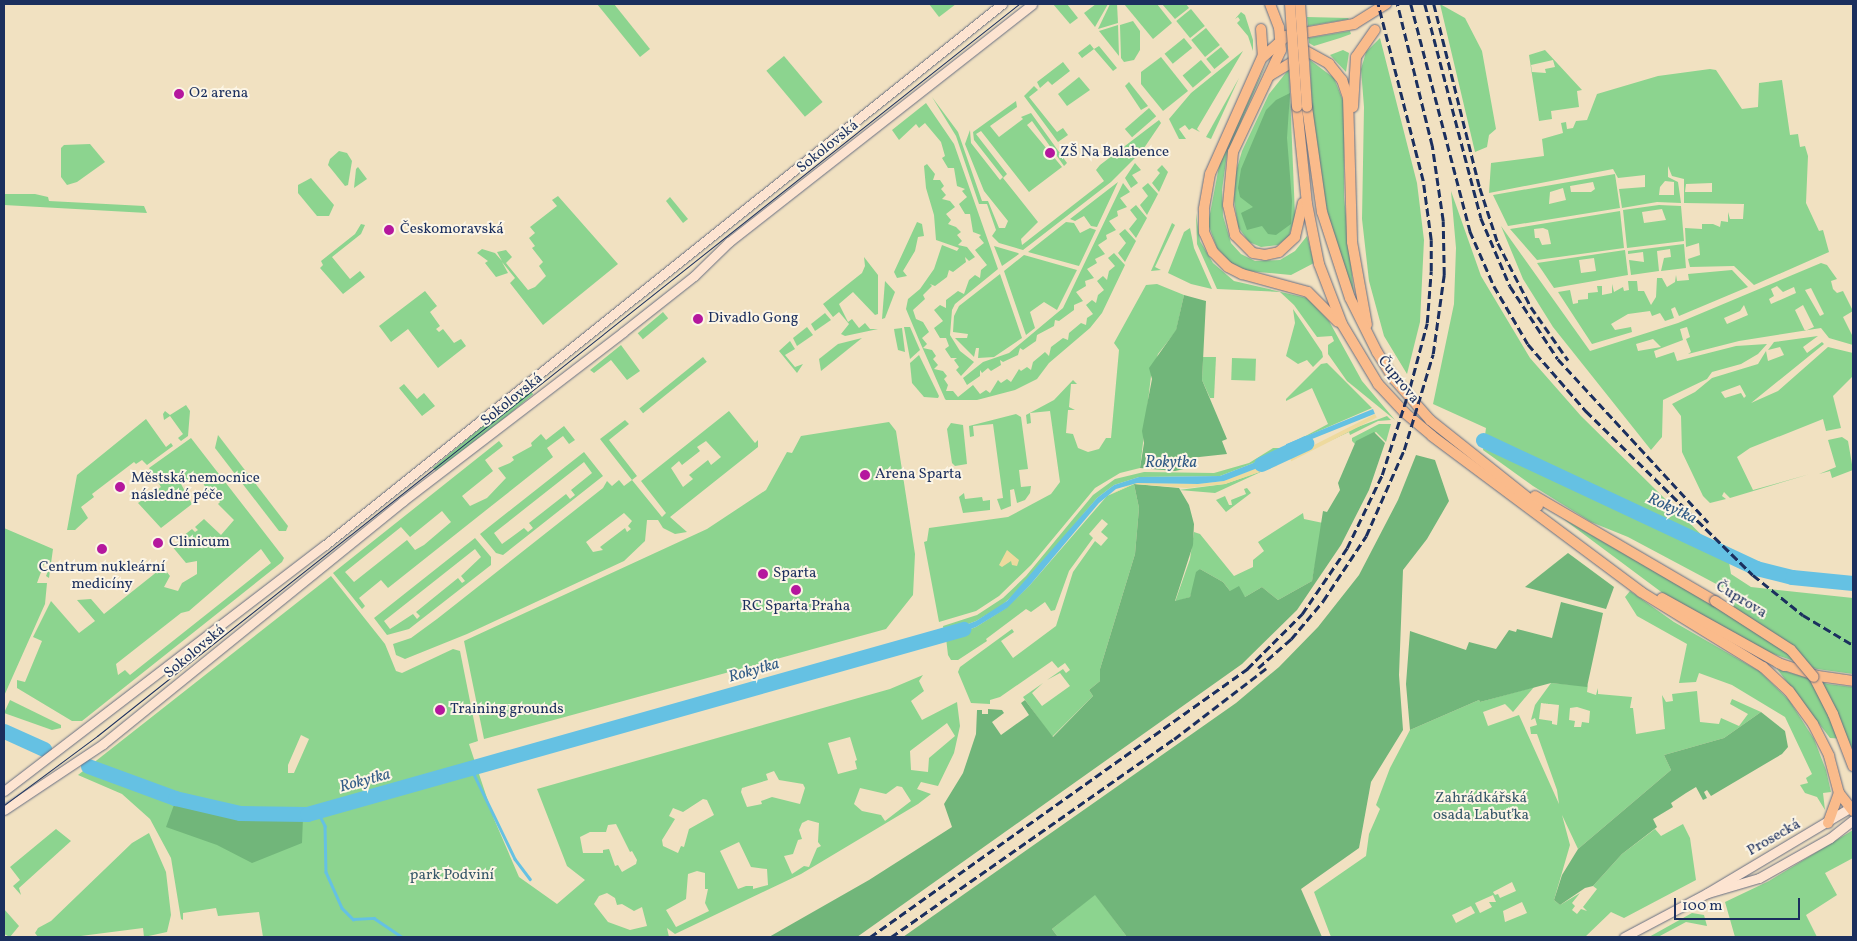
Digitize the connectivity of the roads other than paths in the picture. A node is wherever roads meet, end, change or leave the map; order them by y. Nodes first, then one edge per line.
1 (1002, 4) edge
2 (1032, 4) edge
3 (1270, 4) edge
4 (1290, 4) edge
5 (1300, 4) edge
6 (1386, 4) edge
7 (1261, 29) dead end
8 (1375, 30) dead end
9 (1283, 38) junction
10 (1312, 53) junction
11 (1261, 59) junction
12 (1265, 79) junction
13 (1302, 107) junction
14 (1350, 125) junction
15 (1304, 187) junction
16 (1346, 332) junction
17 (1377, 352) junction
18 (1483, 462) junction
19 (1708, 635) junction
20 (1784, 666) junction
21 (1853, 680) edge
22 (1853, 766) edge
23 (4, 791) edge
24 (1839, 793) junction
25 (1852, 809) edge
26 (4, 810) edge
27 (1853, 820) edge
28 (1828, 823) junction
29 (1707, 893) junction
30 (1624, 937) edge

1 - 23 main road, Sokolovská
2 - 26 main road, Sokolovská
3 - 9 main road
4 - 13 main road, Čuprova, bridge
5 - 13 main road, Čuprova, bridge
6 - 9 main road
7 - 11 main road
8 - 14 main road
9 - 10 main road
9 - 11 main road
9 - 12 main road
10 - 12 main road
10 - 14 main road
11 - 16 main road
12 - 15 main road
13 - 15 main road, Čuprova
13 - 17 main road, Čuprova
14 - 17 main road
15 - 16 main road, Čuprova
16 - 19 main road, Čuprova
17 - 18 main road, Čuprova
18 - 20 main road, Čuprova
18 - 22 main road, Čuprova, bridge
19 - 20 main road, Čuprova
19 - 24 main road, Čuprova
20 - 21 main road
24 - 25 main road, Čuprova
24 - 28 main road
25 - 28 main road, Prosecká
27 - 29 main road, Prosecká
28 - 29 main road, Prosecká
29 - 30 main road, Prosecká

